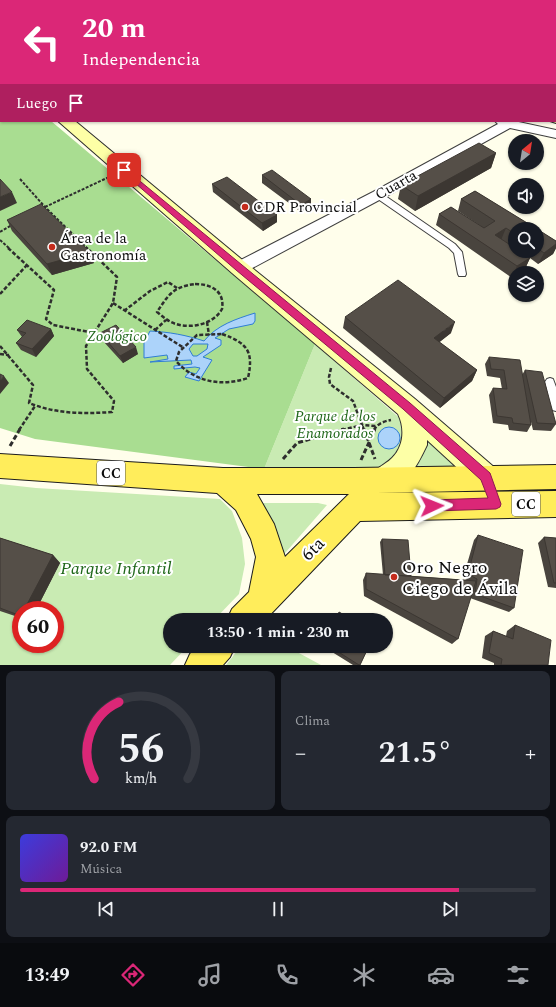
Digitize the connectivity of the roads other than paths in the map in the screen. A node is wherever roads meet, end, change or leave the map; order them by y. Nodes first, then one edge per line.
1 (67, 122) edge
2 (505, 122) edge
3 (556, 134) edge
4 (378, 195) junction
5 (239, 268) junction
6 (462, 274) dead end
7 (550, 382) dead end
8 (556, 407) edge
9 (400, 413) junction
10 (3, 459) edge
11 (556, 476) edge
12 (486, 477) junction
13 (384, 479) junction
14 (222, 481) junction
15 (353, 494) junction
16 (496, 504) junction
17 (556, 504) edge
18 (253, 610) edge
19 (212, 653) edge
20 (201, 665) edge

1 - 5 street
2 - 3 street
2 - 4 street, Cuarta
4 - 5 street, Cuarta
4 - 6 lane
5 - 9 street
7 - 8 lane
9 - 12 street
9 - 13 street
10 - 14 main road, CC
11 - 12 main road, CC
12 - 13 main road, CC
12 - 16 main road
13 - 15 main road, 6ta
14 - 15 main road, CC
14 - 18 main road
15 - 16 main road, CC
15 - 18 main road, 6ta
16 - 17 main road, CC
19 - 20 main road

